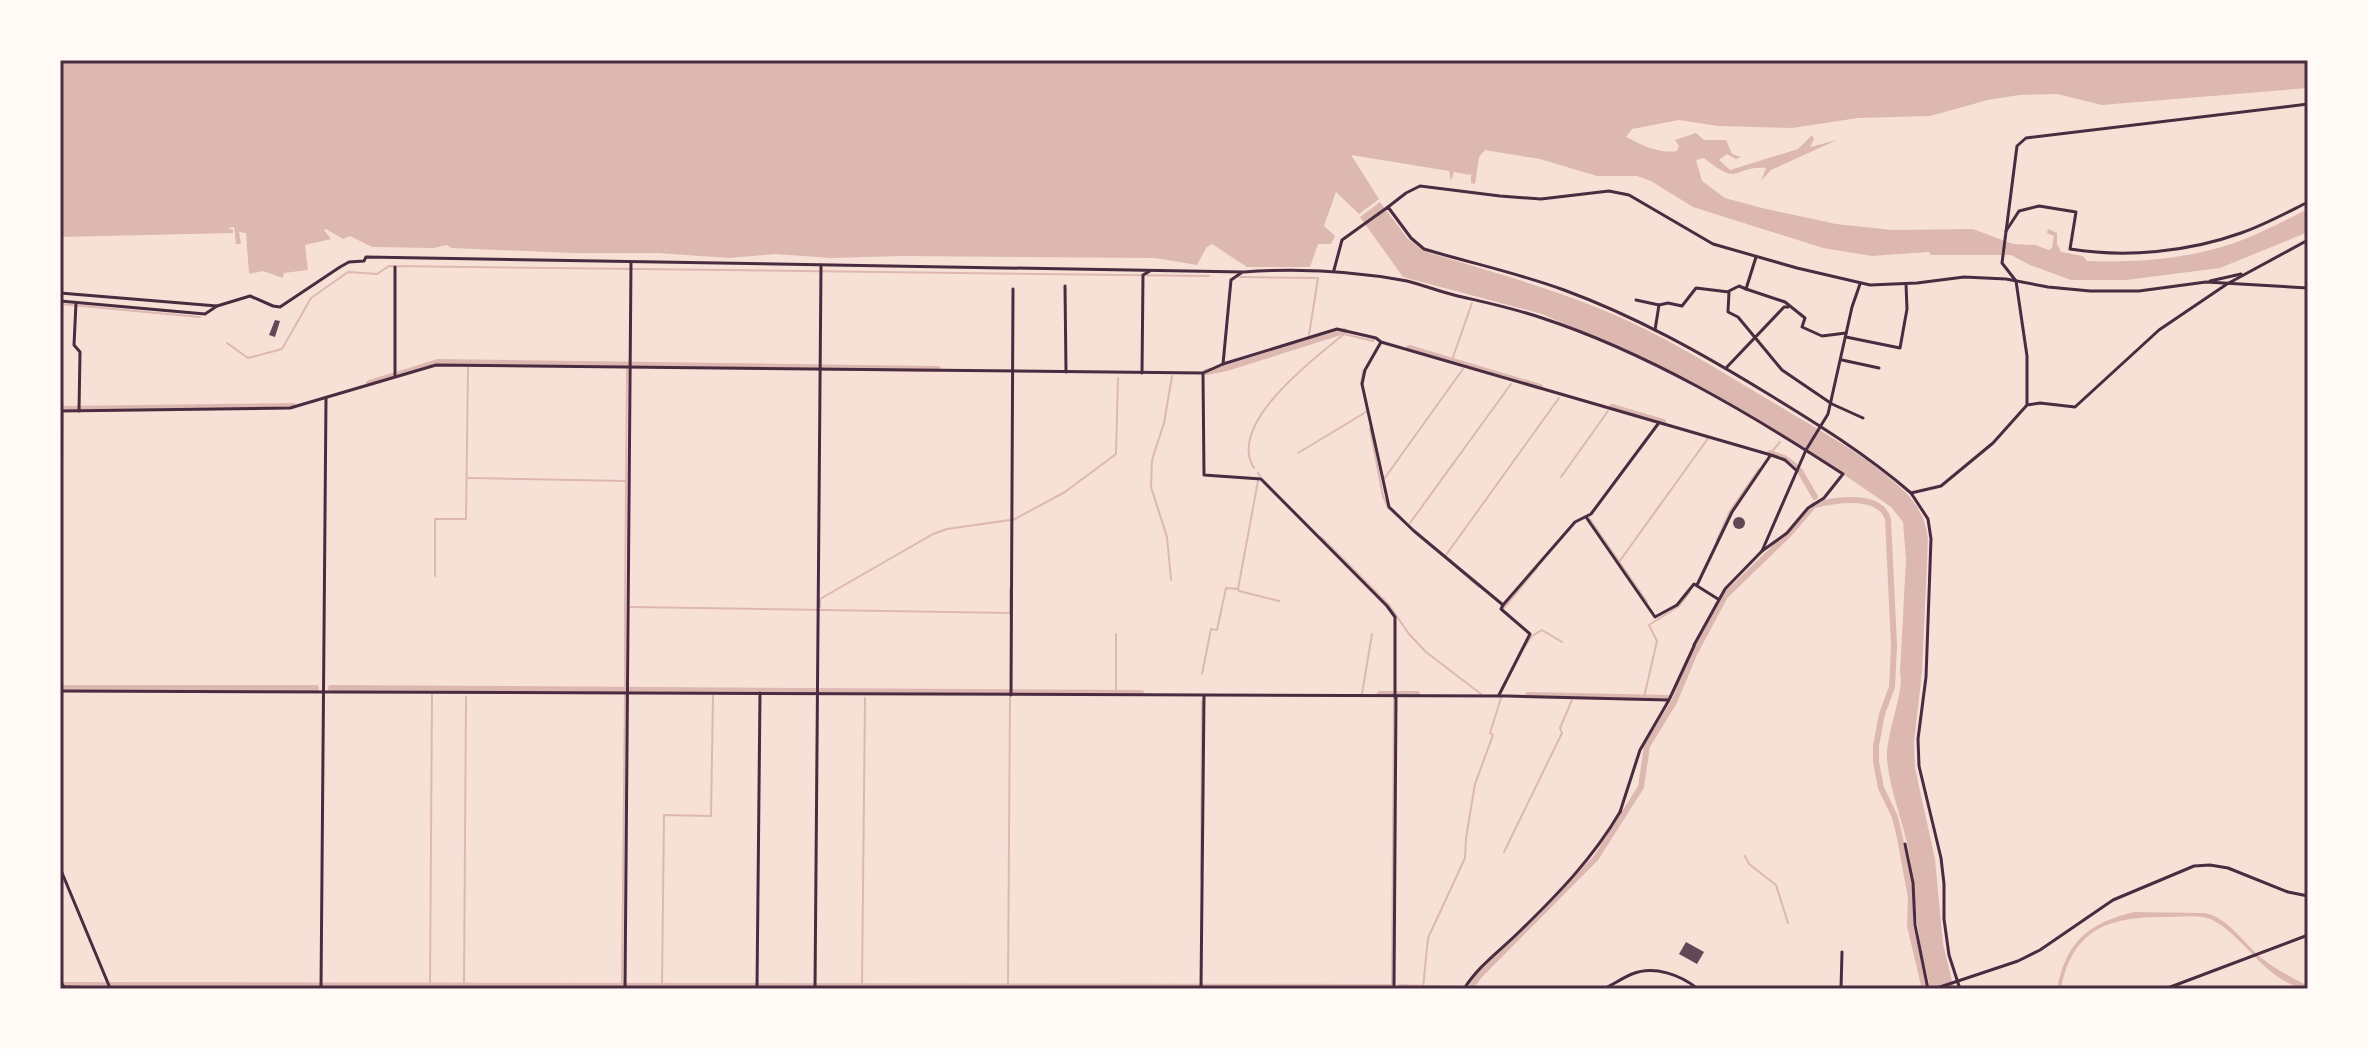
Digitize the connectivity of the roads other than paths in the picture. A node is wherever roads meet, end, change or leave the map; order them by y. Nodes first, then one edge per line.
1 (2308, 104) edge
2 (2308, 202) edge
3 (1388, 207) junction
4 (2006, 231) junction
5 (2308, 240) edge
6 (1756, 257) junction
7 (395, 267) dead end
8 (631, 267) junction
9 (821, 269) junction
10 (1153, 269) junction
11 (1334, 270) junction
12 (1244, 272) junction
13 (2245, 274) junction
14 (2016, 281) junction
15 (2206, 282) junction
16 (1860, 284) junction
17 (1906, 284) junction
18 (2227, 284) junction
19 (1065, 286) dead end
20 (2308, 288) edge
21 (1013, 289) dead end
22 (1746, 289) junction
23 (1729, 292) junction
24 (60, 293) edge
25 (1636, 300) dead end
26 (60, 301) edge
27 (76, 304) junction
28 (1659, 305) junction
29 (217, 306) junction
30 (1788, 307) junction
31 (1655, 330) junction
32 (1846, 335) junction
33 (1755, 337) junction
34 (1378, 340) junction
35 (1842, 360) junction
36 (1223, 364) junction
37 (629, 365) junction
38 (819, 368) junction
39 (1726, 368) junction
40 (1879, 368) dead end
41 (1013, 370) junction
42 (1065, 371) junction
43 (1142, 372) junction
44 (1205, 372) junction
45 (395, 376) junction
46 (326, 398) junction
47 (1832, 404) junction
48 (2027, 405) junction
49 (79, 410) junction
50 (60, 411) edge
51 (1863, 418) dead end
52 (1659, 423) junction
53 (1820, 427) junction
54 (1806, 449) junction
55 (1771, 455) junction
56 (1797, 471) junction
57 (1911, 493) junction
58 (1586, 517) junction
59 (1762, 551) junction
60 (1696, 584) junction
61 (1718, 599) junction
62 (1503, 605) junction
63 (627, 690) junction
64 (60, 691) edge
65 (324, 691) junction
66 (818, 692) junction
67 (760, 693) junction
68 (1011, 693) junction
69 (1395, 695) junction
70 (1204, 696) junction
71 (1499, 697) junction
72 (1669, 700) junction
73 (1905, 844) dead end
74 (60, 868) edge
75 (2308, 896) edge
76 (2308, 935) edge
77 (1842, 952) dead end
78 (1956, 980) junction
79 (62, 985) edge
80 (109, 986) edge
81 (757, 986) edge
82 (815, 986) edge
83 (625, 987) edge
84 (1201, 987) edge
85 (237, 989) edge
86 (280, 989) edge
87 (321, 989) edge
88 (719, 989) edge
89 (1094, 989) edge
90 (1394, 989) edge
91 (1464, 989) edge
92 (1603, 989) edge
93 (1698, 989) edge
94 (1841, 989) edge
95 (1928, 989) edge
96 (1934, 989) edge
97 (1960, 989) edge
98 (2165, 989) edge

1 - 4 street
2 - 4 street
3 - 6 street
3 - 11 street
3 - 31 street
4 - 14 street
5 - 13 street
6 - 16 street
6 - 22 street
7 - 45 street
8 - 9 street
8 - 29 street
8 - 37 street
9 - 10 street
9 - 38 street
10 - 12 street
10 - 43 street
11 - 12 street
11 - 54 street
12 - 36 street
13 - 15 street
13 - 18 street
14 - 15 street
14 - 17 street
14 - 48 street
15 - 18 street
16 - 17 street
16 - 32 street
17 - 32 street
18 - 20 street
18 - 48 street
19 - 42 street
21 - 41 street
22 - 23 street
22 - 30 street
23 - 28 street
23 - 33 street
24 - 29 street
25 - 28 street
26 - 27 street
27 - 29 street
27 - 49 street
28 - 31 street
30 - 32 street
30 - 33 street
31 - 39 street
32 - 35 street
33 - 39 street
33 - 47 street
34 - 36 street
34 - 52 street
34 - 62 street
35 - 40 street
35 - 47 street
36 - 44 street
37 - 38 street
37 - 45 street
37 - 63 street
38 - 41 street
38 - 66 street
39 - 53 street
41 - 42 street
41 - 68 street
42 - 43 street
43 - 44 street
44 - 69 street
45 - 46 street
46 - 49 street
46 - 65 street
47 - 51 street
47 - 53 street
48 - 57 street
49 - 50 street
52 - 55 street
52 - 58 street
53 - 54 street
53 - 57 street
54 - 56 street
54 - 59 street
55 - 56 street
55 - 60 street
56 - 59 street
57 - 78 street
58 - 60 street
58 - 62 street
59 - 61 street
60 - 61 street
61 - 72 street
62 - 71 street
63 - 65 street
63 - 67 street
63 - 83 street
64 - 65 street
65 - 87 street
66 - 67 street
66 - 68 street
66 - 82 street
67 - 81 street
68 - 70 street
69 - 70 street
69 - 71 street
69 - 90 street
70 - 84 street
71 - 72 street
72 - 91 street
73 - 95 street
74 - 80 street
75 - 78 street
76 - 98 street
77 - 94 street
78 - 96 street
78 - 97 street
79 - 80 street
80 - 85 street
81 - 82 street
81 - 88 street
82 - 89 street
85 - 86 street
92 - 93 street

